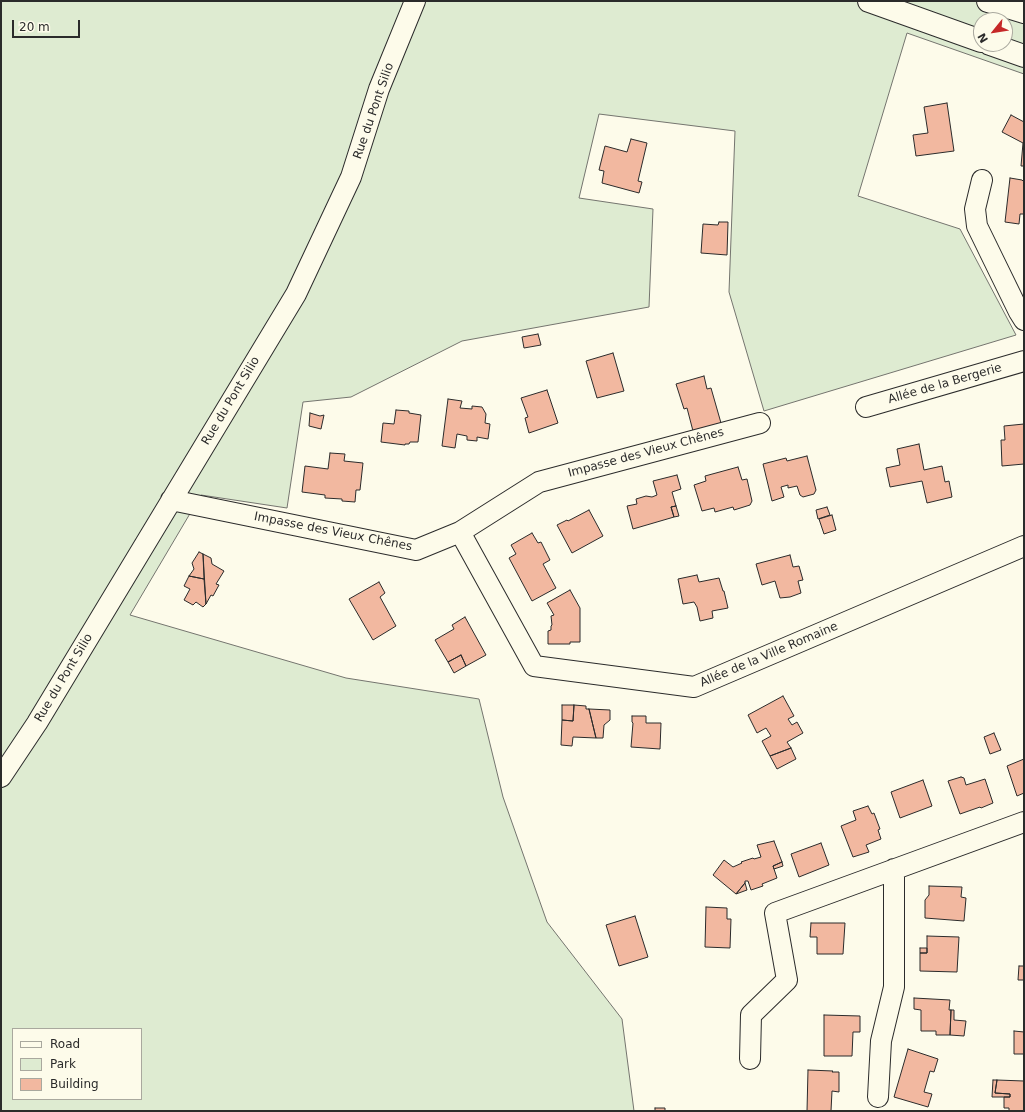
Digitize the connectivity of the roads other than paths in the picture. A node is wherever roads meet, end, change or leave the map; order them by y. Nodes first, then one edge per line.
1 (415, 1) edge
2 (869, 1) edge
3 (994, 2) edge
4 (1024, 12) edge
5 (973, 38) edge
6 (1013, 52) edge
7 (1024, 56) edge
8 (982, 180) dead end
9 (1024, 320) edge
10 (1024, 361) edge
11 (866, 407) dead end
12 (760, 423) dead end
13 (171, 500) junction
14 (460, 532) junction
15 (1024, 546) edge
16 (1, 777) edge
17 (1024, 822) edge
18 (894, 869) junction
19 (750, 1059) dead end
20 (878, 1097) dead end

1 - 13 street, Rue du Pont Silio
2 - 5 main road
3 - 4 main road
6 - 7 main road
8 - 9 street
10 - 11 street, Allée de la Bergerie
12 - 14 street, Impasse des Vieux Chênes
13 - 14 street, Impasse des Vieux Chênes
13 - 16 street, Rue du Pont Silio
14 - 15 street, Allée de la Ville Romaine
17 - 18 street
18 - 19 street
18 - 20 street

